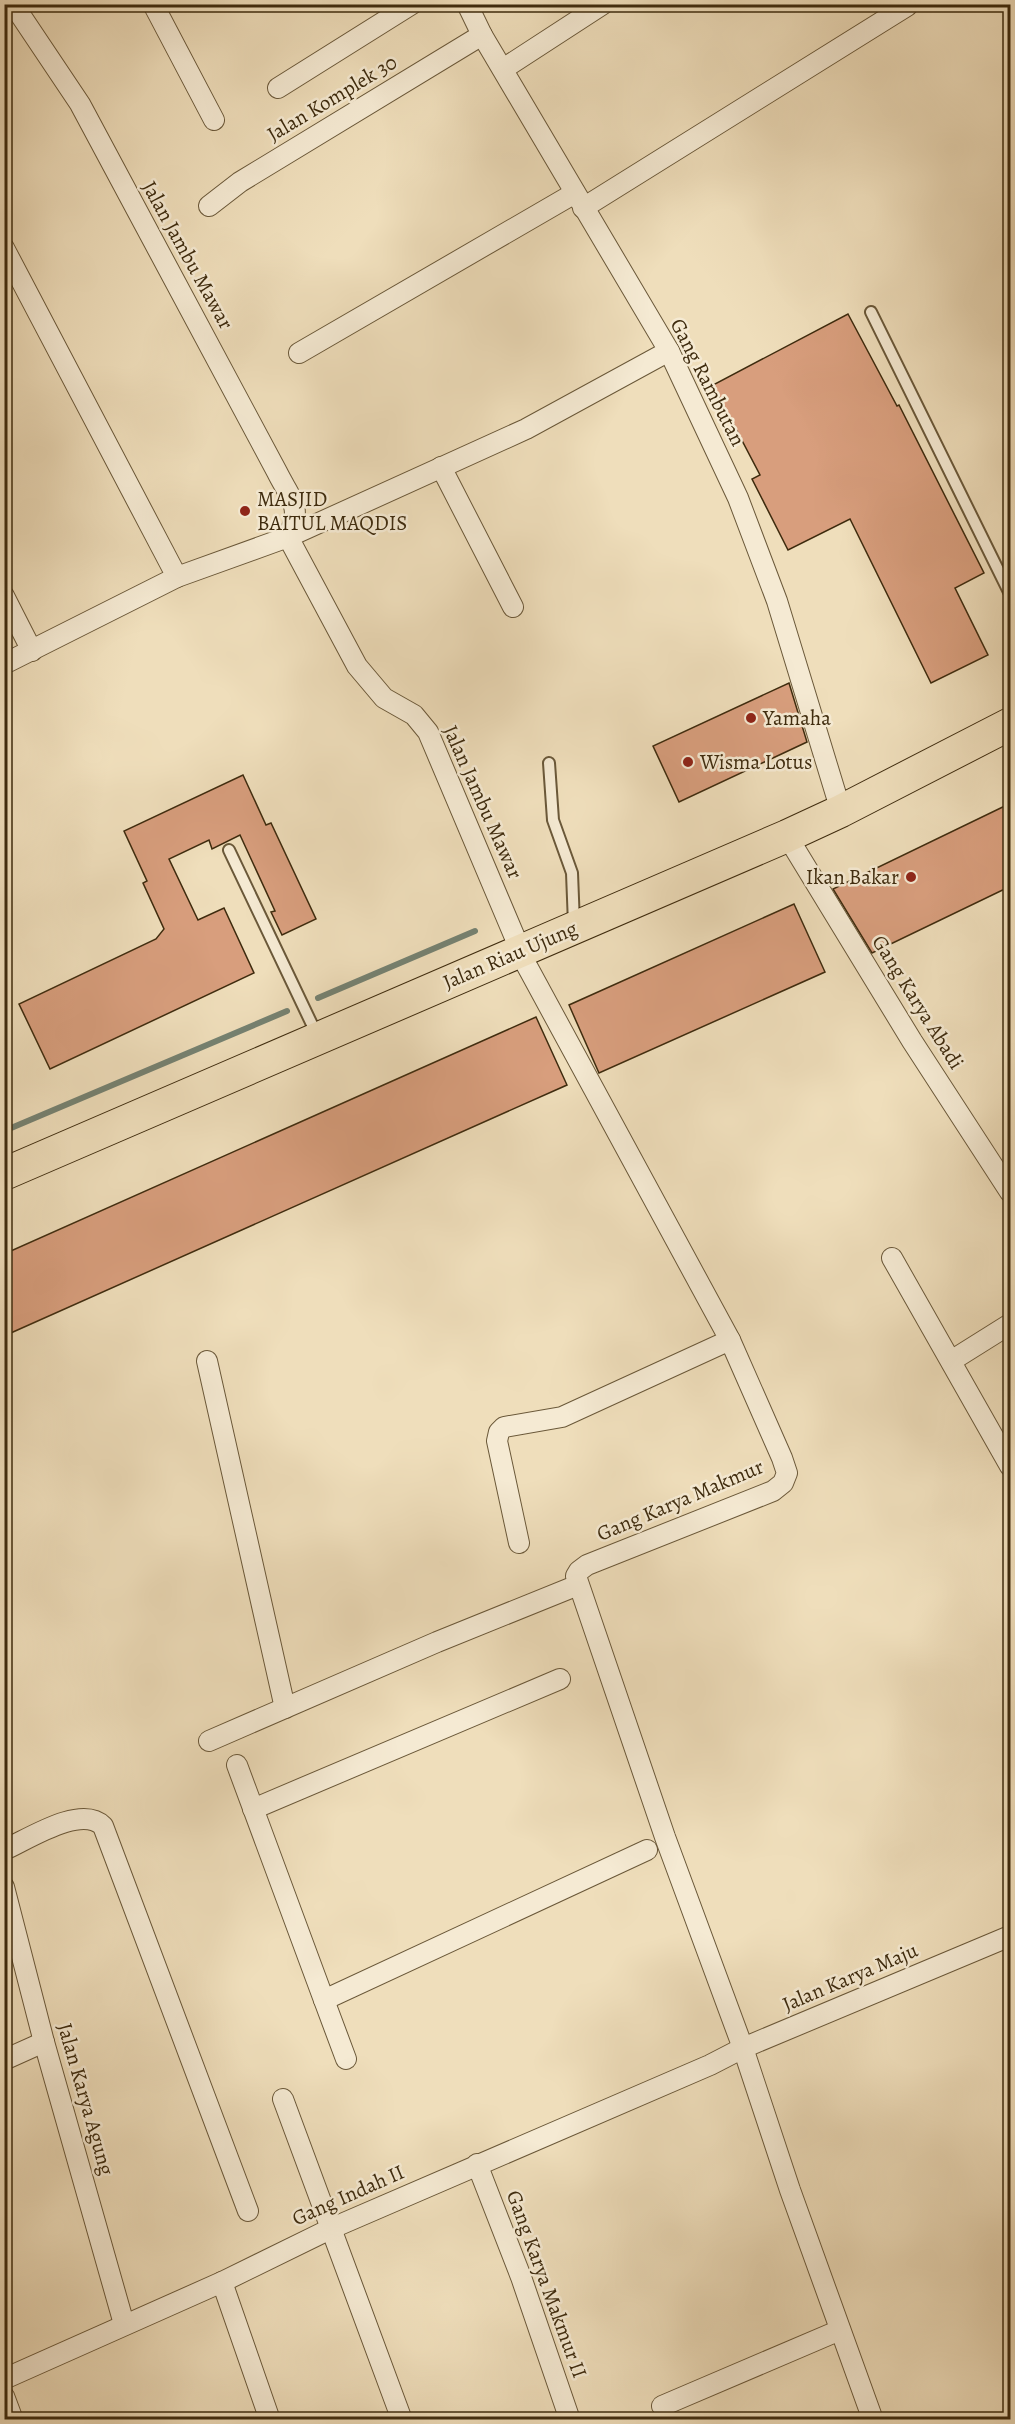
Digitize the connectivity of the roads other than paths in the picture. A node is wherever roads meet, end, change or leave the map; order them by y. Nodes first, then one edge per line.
1 (153, 4) edge
2 (412, 4) edge
3 (467, 4) edge
4 (603, 4) edge
5 (907, 6) dead end
6 (10, 7) edge
7 (483, 35) junction
8 (503, 69) junction
9 (278, 88) dead end
10 (214, 120) dead end
11 (579, 200) junction
12 (209, 206) dead end
13 (4, 248) edge
14 (871, 312) dead end
15 (669, 351) junction
16 (298, 353) dead end
17 (441, 467) junction
18 (288, 537) junction
19 (177, 578) junction
20 (1011, 594) edge
21 (4, 596) edge
22 (513, 607) dead end
23 (32, 651) junction
24 (4, 664) edge
25 (1011, 724) edge
26 (549, 763) dead end
27 (841, 811) junction
28 (787, 836) junction
29 (229, 850) dead end
30 (574, 927) junction
31 (521, 950) junction
32 (318, 1038) junction
33 (4, 1174) edge
34 (1011, 1192) edge
35 (892, 1258) dead end
36 (1011, 1324) edge
37 (730, 1340) junction
38 (207, 1361) dead end
39 (951, 1361) junction
40 (1011, 1466) edge
41 (519, 1543) dead end
42 (578, 1585) junction
43 (560, 1679) dead end
44 (285, 1708) junction
45 (209, 1741) dead end
46 (237, 1765) dead end
47 (254, 1809) junction
48 (665, 1837) junction
49 (4, 1850) edge
50 (647, 1850) joint
51 (4, 1887) edge
52 (1011, 1936) edge
53 (324, 2000) junction
54 (44, 2042) junction
55 (743, 2048) junction
56 (346, 2059) dead end
57 (4, 2060) edge
58 (710, 2065) joint
59 (284, 2099) dead end
60 (477, 2164) junction
61 (248, 2211) dead end
62 (330, 2229) junction
63 (222, 2282) junction
64 (124, 2324) junction
65 (840, 2330) junction
66 (7, 2377) edge
67 (4, 2396) edge
68 (662, 2406) dead end
69 (13, 2420) edge
70 (270, 2420) edge
71 (402, 2420) edge
72 (570, 2420) edge
73 (873, 2420) edge

1 - 10 street
2 - 9 street
3 - 7 street, Gang Rambutan
4 - 8 street
5 - 11 street
6 - 18 street, Jalan Jambu Mawar
7 - 8 street, Gang Rambutan
7 - 12 street, Jalan Komplek 30
8 - 11 street, Gang Rambutan
11 - 15 street, Gang Rambutan
11 - 16 street
13 - 19 street
14 - 20 lane
15 - 17 street
15 - 27 street, Gang Rambutan
17 - 18 street
17 - 22 street
18 - 19 street
18 - 31 street, Jalan Jambu Mawar
19 - 23 street
21 - 23 street
23 - 24 street
25 - 27 main road, Jalan Riau Ujung
26 - 30 lane
27 - 28 main road, Jalan Riau Ujung
28 - 30 main road, Jalan Riau Ujung
28 - 34 street, Gang Karya Abadi
29 - 32 lane
30 - 31 main road, Jalan Riau Ujung
31 - 32 main road, Jalan Riau Ujung
31 - 37 street, Gang Karya Makmur
32 - 33 main road, Jalan Riau Ujung
35 - 39 street
36 - 39 street
37 - 41 street
37 - 42 street, Gang Karya Makmur
38 - 44 street
39 - 40 street
42 - 44 street
42 - 48 street
43 - 47 street
44 - 45 street
46 - 47 street
47 - 53 street
48 - 50 lane
48 - 55 street
49 - 61 street
50 - 53 street
51 - 54 street, Jalan Karya Agung
52 - 55 street, Jalan Karya Maju
53 - 56 street
54 - 57 street
54 - 64 street, Jalan Karya Agung
55 - 58 street, Jalan Karya Maju
55 - 65 street
58 - 60 street, Gang Indah II
59 - 62 street
60 - 62 street, Gang Indah II
60 - 72 street, Gang Karya Makmur II
62 - 63 street, Gang Indah II
62 - 71 street
63 - 64 street, Gang Indah II
63 - 70 street
64 - 66 street, Gang Indah II
65 - 68 street
65 - 73 street
67 - 69 street

